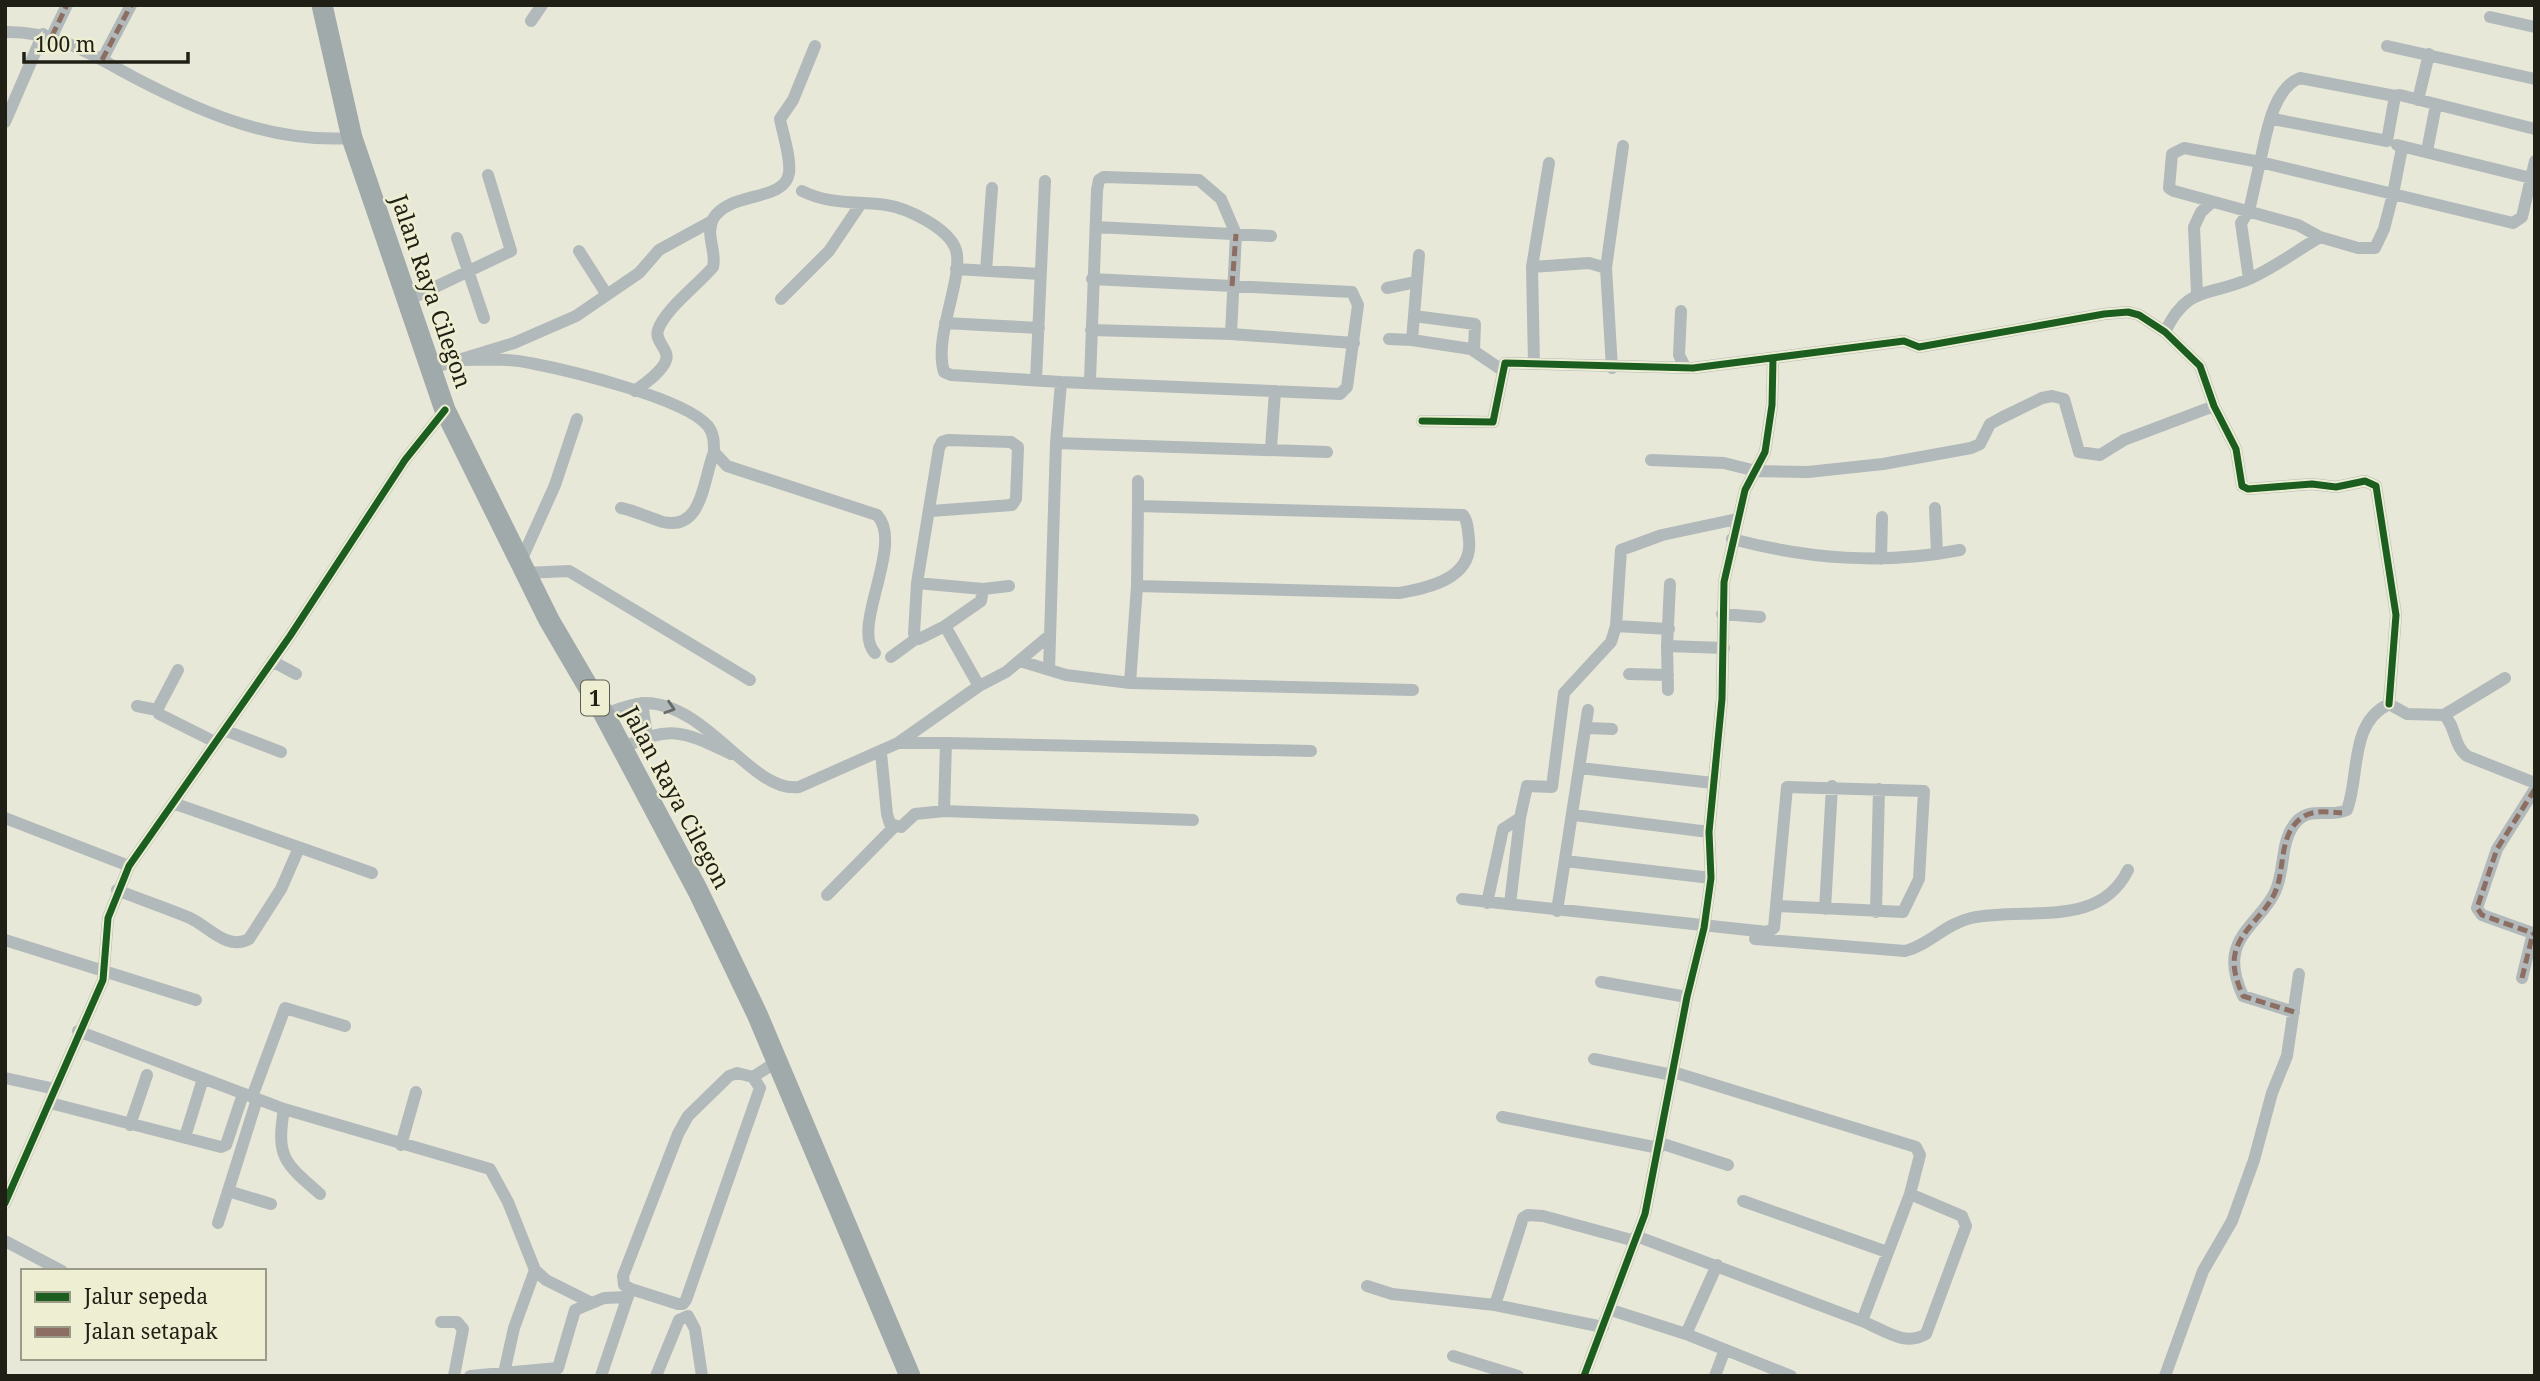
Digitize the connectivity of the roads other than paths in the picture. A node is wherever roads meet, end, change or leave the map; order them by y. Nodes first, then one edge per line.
1 (67, 5) edge
2 (131, 5) edge
3 (322, 5) edge
4 (542, 5) edge
5 (2490, 17) dead end
6 (531, 21) dead end
7 (2535, 27) edge
8 (5, 32) edge
9 (48, 35) junction
10 (815, 47) dead end
11 (2387, 47) dead end
12 (2429, 54) junction
13 (102, 60) junction
14 (2535, 79) edge
15 (2395, 96) junction
16 (2418, 100) junction
17 (2436, 105) junction
18 (2273, 119) junction
19 (5, 122) edge
20 (2535, 129) edge
21 (352, 138) junction
22 (2387, 141) junction
23 (1623, 146) dead end
24 (2402, 148) junction
25 (2427, 151) junction
26 (2535, 161) edge
27 (2260, 162) junction
28 (1549, 163) dead end
29 (488, 175) dead end
30 (2531, 178) junction
31 (1045, 181) dead end
32 (992, 188) dead end
33 (802, 191) dead end
34 (2393, 194) junction
35 (2212, 202) junction
36 (860, 205) junction
37 (2249, 211) junction
38 (712, 221) junction
39 (1096, 227) junction
40 (1236, 234) junction
41 (1271, 236) dead end
42 (2320, 237) junction
43 (457, 238) dead end
44 (579, 251) dead end
45 (1419, 255) dead end
46 (1532, 267) junction
47 (1606, 268) junction
48 (956, 269) junction
49 (986, 271) junction
50 (468, 274) junction
51 (1040, 274) junction
52 (1092, 279) junction
53 (2249, 279) junction
54 (1416, 282) junction
55 (1232, 286) junction
56 (1387, 288) dead end
57 (2197, 293) junction
58 (607, 295) junction
59 (781, 299) dead end
60 (408, 300) junction
61 (1681, 311) dead end
62 (1414, 316) junction
63 (484, 318) dead end
64 (945, 323) junction
65 (1039, 328) junction
66 (1091, 330) junction
67 (2165, 332) junction
68 (1231, 334) junction
69 (1389, 339) dead end
70 (1412, 340) junction
71 (1354, 343) junction
72 (1474, 351) junction
73 (1773, 358) junction
74 (459, 360) junction
75 (1534, 364) junction
76 (1685, 367) junction
77 (432, 368) junction
78 (1612, 368) junction
79 (1502, 370) junction
80 (1036, 380) junction
81 (1090, 381) junction
82 (1061, 382) junction
83 (635, 391) junction
84 (1275, 391) junction
85 (2214, 406) junction
86 (445, 410) junction
87 (577, 419) dead end
88 (1422, 421) dead end
89 (1056, 443) junction
90 (1271, 448) junction
91 (714, 452) junction
92 (1327, 452) dead end
93 (1651, 460) dead end
94 (1756, 471) junction
95 (1138, 481) dead end
96 (1138, 506) junction
97 (621, 508) dead end
98 (1935, 508) dead end
99 (931, 510) junction
100 (1882, 517) dead end
101 (1737, 519) junction
102 (1732, 539) junction
103 (1960, 550) dead end
104 (1937, 554) junction
105 (1881, 559) junction
106 (523, 568) junction
107 (917, 583) junction
108 (1670, 584) dead end
109 (1009, 586) dead end
110 (1137, 586) junction
111 (983, 589) junction
112 (1722, 614) junction
113 (1760, 617) dead end
114 (945, 626) junction
115 (1616, 626) junction
116 (1669, 629) junction
117 (1050, 635) junction
118 (916, 638) junction
119 (1667, 646) junction
120 (1724, 648) junction
121 (875, 653) dead end
122 (891, 657) dead end
123 (272, 661) junction
124 (1020, 661) junction
125 (178, 670) dead end
126 (1049, 670) junction
127 (296, 674) dead end
128 (1629, 674) dead end
129 (1668, 675) junction
130 (2505, 678) dead end
131 (750, 680) dead end
132 (1130, 683) junction
133 (979, 686) junction
134 (1413, 690) dead end
135 (1668, 690) dead end
136 (642, 703) junction
137 (2389, 704) junction
138 (136, 706) dead end
139 (157, 710) junction
140 (1588, 710) dead end
141 (604, 714) junction
142 (2444, 715) junction
143 (1587, 729) junction
144 (1612, 729) dead end
145 (224, 730) junction
146 (648, 736) junction
147 (215, 742) junction
148 (898, 743) junction
149 (946, 743) junction
150 (621, 749) junction
151 (1311, 751) dead end
152 (281, 752) dead end
153 (881, 753) junction
154 (744, 760) junction
155 (1580, 768) junction
156 (1713, 783) junction
157 (2535, 783) edge
158 (1832, 786) junction
159 (1552, 787) junction
160 (1879, 789) junction
161 (2535, 789) edge
162 (1575, 790) junction
163 (173, 803) junction
164 (944, 811) junction
165 (1574, 815) junction
166 (5, 818) edge
167 (1520, 818) junction
168 (1193, 820) dead end
169 (895, 826) junction
170 (1709, 832) junction
171 (299, 848) junction
172 (1565, 861) junction
173 (129, 866) junction
174 (2128, 870) dead end
175 (372, 873) dead end
176 (1711, 878) junction
177 (117, 890) junction
178 (827, 895) dead end
179 (1462, 899) dead end
180 (1487, 903) junction
181 (1510, 904) junction
182 (1778, 906) junction
183 (1825, 909) junction
184 (1557, 911) junction
185 (1876, 912) junction
186 (1703, 932) junction
187 (2534, 934) edge
188 (5, 940) edge
189 (106, 970) junction
190 (2299, 974) dead end
191 (2522, 978) dead end
192 (1601, 982) dead end
193 (1687, 997) junction
194 (196, 1000) dead end
195 (2294, 1012) junction
196 (345, 1026) dead end
197 (79, 1031) junction
198 (1594, 1059) dead end
199 (776, 1062) junction
200 (1672, 1073) junction
201 (147, 1075) dead end
202 (753, 1077) junction
203 (5, 1079) edge
204 (202, 1082) dead end
205 (55, 1090) junction
206 (416, 1092) dead end
207 (251, 1097) junction
208 (50, 1103) junction
209 (284, 1109) junction
210 (1502, 1117) dead end
211 (130, 1125) junction
212 (185, 1138) junction
213 (401, 1145) junction
214 (1660, 1146) junction
215 (1728, 1165) dead end
216 (5, 1166) edge
217 (19, 1172) junction
218 (228, 1191) junction
219 (320, 1194) dead end
220 (1910, 1194) junction
221 (1743, 1200) dead end
222 (5, 1203) edge
223 (271, 1204) dead end
224 (218, 1223) dead end
225 (1635, 1238) junction
226 (5, 1241) edge
227 (1886, 1252) junction
228 (1717, 1265) junction
229 (58, 1269) edge
230 (535, 1270) junction
231 (1367, 1286) dead end
232 (629, 1293) junction
233 (590, 1302) junction
234 (683, 1304) junction
235 (1495, 1305) junction
236 (1611, 1310) junction
237 (679, 1320) junction
238 (1862, 1321) junction
239 (441, 1322) dead end
240 (1603, 1326) junction
241 (1686, 1334) junction
242 (1724, 1352) junction
243 (1453, 1356) dead end
244 (559, 1372) edge
245 (504, 1373) junction
246 (454, 1376) edge
247 (470, 1376) edge
248 (601, 1376) edge
249 (656, 1376) edge
250 (702, 1376) edge
251 (910, 1376) edge
252 (1518, 1376) edge
253 (1584, 1376) edge
254 (1715, 1376) edge
255 (1791, 1376) edge
256 (2165, 1376) edge

1 - 9 street
2 - 13 street
3 - 21 highway, Jalan Raya Cilegon / 1
4 - 6 street
5 - 7 street
8 - 9 street
9 - 13 street
9 - 19 street
10 - 38 street
11 - 12 street
12 - 14 street
12 - 16 street
13 - 21 street
15 - 16 street
15 - 18 street
15 - 22 street
16 - 17 street
17 - 20 street
17 - 25 street
18 - 22 street
18 - 27 street
21 - 60 highway, Jalan Raya Cilegon / 1
22 - 24 street
23 - 47 street
24 - 25 street
24 - 34 street
25 - 30 street
26 - 30 street
27 - 34 street
27 - 35 street
27 - 37 street
28 - 46 street
29 - 50 street
30 - 34 street
31 - 51 street
32 - 49 street
33 - 36 street
34 - 42 street
35 - 37 street
35 - 57 street
36 - 48 street
36 - 59 street
37 - 42 street
37 - 53 street
38 - 58 street
38 - 83 street
39 - 40 street
39 - 40 street
39 - 52 street
40 - 41 street
40 - 55 street
42 - 53 street
43 - 50 street
44 - 58 street
45 - 54 street
46 - 47 street
46 - 75 street
47 - 78 street
48 - 49 street
48 - 64 street
49 - 51 street
50 - 60 street
50 - 63 street
51 - 65 street
52 - 55 street
52 - 66 street
53 - 57 street
54 - 56 street
54 - 62 street
55 - 68 street
55 - 71 street
57 - 67 street
58 - 74 street
60 - 77 highway, Jalan Raya Cilegon / 1
61 - 76 street
62 - 70 street
62 - 72 street
64 - 65 street
64 - 80 street
65 - 80 street
66 - 68 street
66 - 81 street
67 - 73 street
67 - 85 street
68 - 71 street
69 - 70 street
70 - 72 street
71 - 84 street
72 - 79 street
73 - 76 street
73 - 94 street
74 - 77 street
74 - 83 street
75 - 78 street
75 - 79 street
76 - 78 street
77 - 86 highway, Jalan Raya Cilegon / 1
79 - 88 street
80 - 82 street
81 - 82 street
81 - 84 street
82 - 89 street
83 - 91 street
84 - 90 street
85 - 94 street
85 - 137 street
86 - 106 highway, Jalan Raya Cilegon / 1
86 - 123 street
87 - 106 street
89 - 90 street
89 - 117 street
90 - 92 street
91 - 97 street
91 - 121 street
93 - 94 street
94 - 101 street
95 - 96 street
96 - 110 street
96 - 110 street
98 - 104 street
99 - 99 street
99 - 107 street
100 - 105 street
101 - 102 street
101 - 115 street
102 - 105 street
102 - 112 street
103 - 104 street
104 - 105 street
106 - 131 street
106 - 141 highway, Jalan Raya Cilegon / 1
107 - 111 street
107 - 118 street
108 - 116 street
109 - 111 street
110 - 132 street
111 - 114 street
112 - 113 street
112 - 120 street
114 - 118 street
114 - 133 street
115 - 116 street
115 - 159 street
116 - 119 street
117 - 124 street
117 - 126 street
118 - 122 street
119 - 120 street
119 - 129 street
120 - 156 street
123 - 127 street
123 - 145 street
124 - 126 street
124 - 133 street
125 - 139 street
126 - 132 street
128 - 129 street
129 - 135 street
130 - 142 street
132 - 134 street
133 - 148 street
136 - 141 street
136 - 146 street
136 -> 154 street
137 - 142 street
137 - 195 street
138 - 139 street
139 - 147 street
140 - 143 street
141 - 150 highway, Jalan Raya Cilegon / 1
142 - 157 street
143 - 144 street
143 - 155 street
145 - 147 street
145 - 152 street
146 - 150 street
146 - 154 street
147 - 163 street
148 - 149 street
148 - 153 street
149 - 151 street
149 - 164 street
150 - 199 highway, Jalan Raya Cilegon / 1
153 - 154 street
153 - 169 street
155 - 156 street
155 - 162 street
156 - 170 street
158 - 160 street
158 - 182 street
158 - 183 street
159 - 162 street
159 - 167 street
160 - 185 street
160 - 185 street
161 - 187 street
162 - 165 street
163 - 171 street
163 - 173 street
164 - 168 street
164 - 169 street
165 - 170 street
165 - 172 street
166 - 173 street
167 - 180 street
167 - 181 street
169 - 178 street
170 - 176 street
171 - 175 street
171 - 177 street
172 - 176 street
172 - 184 street
173 - 177 street
174 - 186 street
176 - 186 street
177 - 189 street
179 - 180 street
180 - 181 street
181 - 184 street
182 - 183 street
182 - 186 street
183 - 185 street
184 - 186 street
186 - 193 street
187 - 191 street
188 - 189 street
189 - 194 street
189 - 197 street
190 - 195 street
192 - 193 street
193 - 200 street
195 - 256 street
196 - 207 street
197 - 205 street
197 - 207 street
198 - 200 street
199 - 202 street
199 - 251 highway, Jalan Raya Cilegon / 1
200 - 214 street
200 - 220 street
201 - 211 street
202 - 232 street
202 - 234 street
203 - 205 street
204 - 212 street
205 - 208 street
206 - 213 street
207 - 209 street
207 - 212 street
207 - 218 street
208 - 211 street
208 - 217 street
209 - 213 street
209 - 219 street
210 - 214 street
211 - 212 street
213 - 230 street
214 - 215 street
214 - 225 street
216 - 217 street
217 - 222 street
218 - 223 street
218 - 224 street
220 - 227 street
220 - 238 street
221 - 227 street
225 - 228 street
225 - 235 street
225 - 236 street
226 - 229 street
227 - 238 street
228 - 238 street
228 - 241 street
230 - 233 street
230 - 245 street
231 - 235 street
232 - 233 street
232 - 234 street
232 - 248 street
233 - 244 street
234 - 237 street
235 - 240 street
236 - 240 street
236 - 241 street
237 - 249 street
237 - 250 street
239 - 246 street
240 - 253 street
241 - 242 street
242 - 254 street
242 - 255 street
243 - 252 street
244 - 245 street
245 - 247 street

